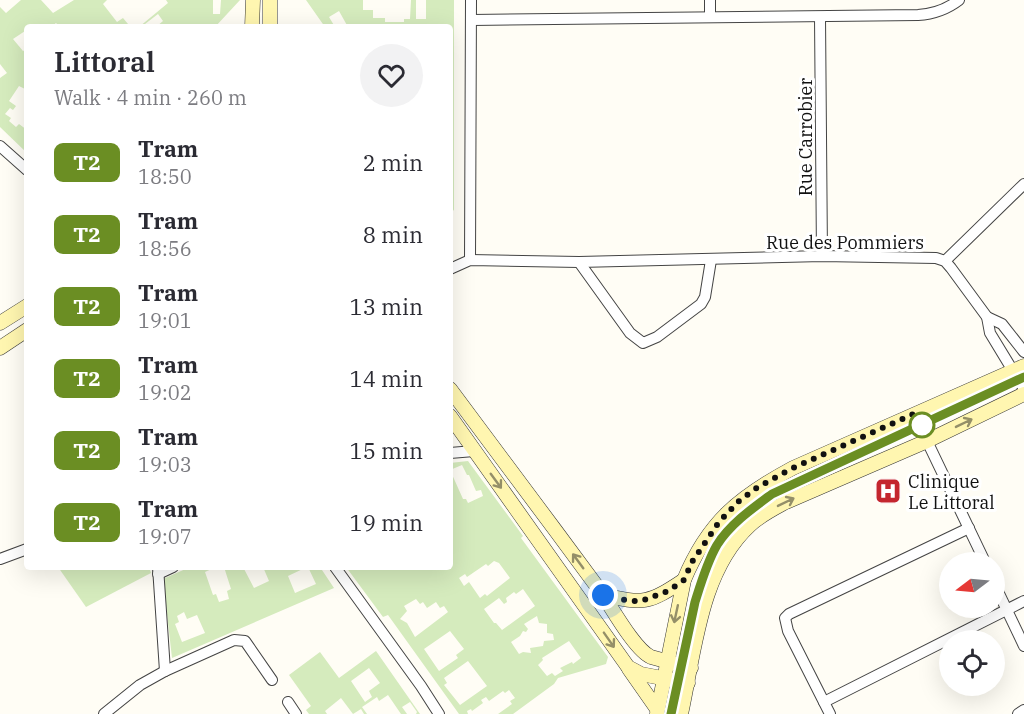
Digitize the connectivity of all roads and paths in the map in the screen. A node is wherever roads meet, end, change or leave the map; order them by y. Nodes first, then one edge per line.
1 (253, 0) edge
2 (270, 0) edge
3 (471, 0) edge
4 (710, 0) edge
5 (959, 0) edge
6 (710, 17) junction
7 (820, 17) junction
8 (472, 20) junction
9 (252, 24) edge
10 (270, 24) edge
11 (0, 146) edge
12 (24, 167) edge
13 (1024, 184) edge
14 (822, 256) junction
15 (470, 260) junction
16 (711, 260) junction
17 (945, 261) junction
18 (579, 262) junction
19 (453, 268) edge
20 (24, 308) edge
21 (987, 317) junction
22 (0, 323) edge
23 (24, 332) edge
24 (0, 348) edge
25 (1022, 349) edge
26 (1004, 356) junction
27 (1019, 368) edge
28 (1024, 389) edge
29 (453, 393) edge
30 (1024, 394) edge
31 (453, 420) edge
32 (927, 441) junction
33 (489, 443) junction
34 (474, 451) junction
35 (453, 453) edge
36 (969, 528) junction
37 (24, 550) edge
38 (980, 552) edge
39 (0, 559) edge
40 (337, 570) edge
41 (158, 571) edge
42 (684, 580) junction
43 (603, 595) junction
44 (1024, 601) edge
45 (1005, 605) edge
46 (1007, 609) junction
47 (1024, 646) edge
48 (668, 662) junction
49 (628, 667) junction
50 (691, 668) junction
51 (165, 671) junction
52 (664, 678) junction
53 (272, 680) dead end
54 (688, 683) junction
55 (288, 702) dead end
56 (824, 702) junction
57 (1024, 710) edge
58 (657, 711) edge
59 (104, 714) edge
60 (296, 714) edge
61 (439, 714) edge
62 (681, 714) edge
63 (830, 714) edge
64 (1018, 714) edge

1 - 9 main road
2 - 10 main road
3 - 8 street
4 - 6 street
5 - 7 street
6 - 7 street
6 - 8 street
7 - 14 street, Rue Carrobier
8 - 15 street
11 - 12 street
13 - 17 street
14 - 16 street, Rue des Pommiers
14 - 17 street, Rue des Pommiers
15 - 18 street, Rue des Pommiers
15 - 19 street
16 - 18 street, Rue des Pommiers
16 - 18 street
17 - 21 street, Rue des Pommiers
20 - 22 main road
21 - 25 street, Rue des Pommiers
21 - 26 street, Rue des Pommiers
23 - 24 main road
25 - 26 street
26 - 27 street, Rue des Pommiers
27 - 28 street, Rue des Pommiers
27 - 42 main road
29 - 33 main road
32 -> 30 main road
31 - 34 main road
32 - 36 street
50 -> 32 main road
33 - 34 main road
43 -> 33 main road
34 - 35 street
34 -> 49 main road
36 - 38 street
36 - 56 street
37 - 39 street
40 - 61 street
41 - 51 street
42 - 43 main road
42 -> 48 main road
43 - 48 main road
44 - 46 street
45 - 46 street
46 - 47 street
46 - 56 street
48 - 50 main road
48 - 52 main road
49 - 52 main road
49 - 58 main road
50 - 54 main road
51 - 53 street
51 - 59 street
52 - 54 main road
52 - 58 main road
54 - 62 main road
55 - 60 street
56 - 63 street
57 - 64 street

